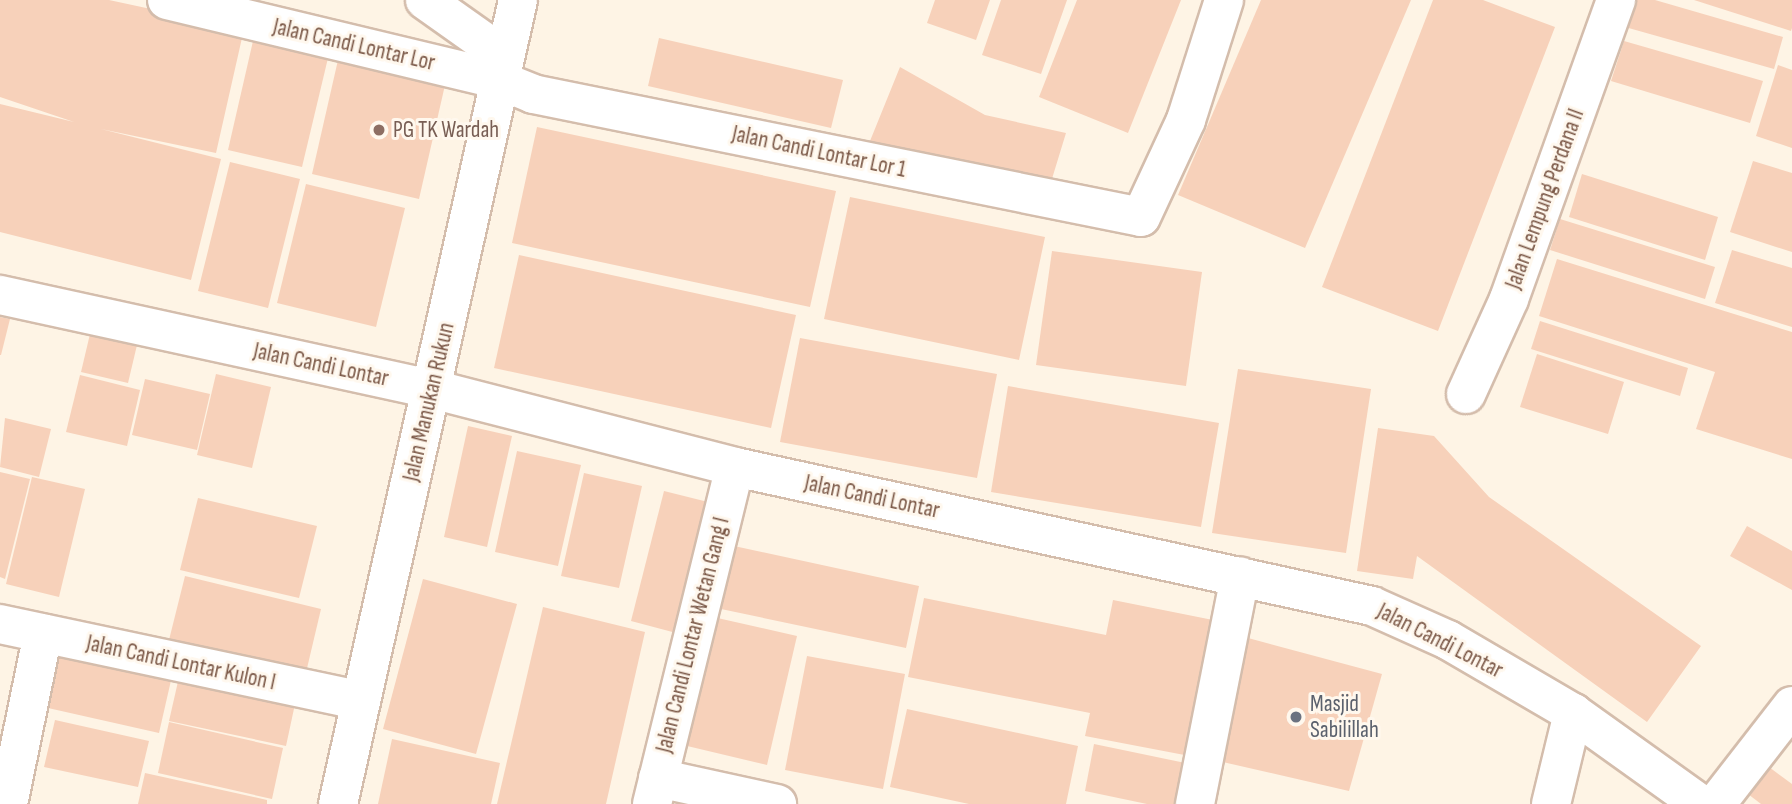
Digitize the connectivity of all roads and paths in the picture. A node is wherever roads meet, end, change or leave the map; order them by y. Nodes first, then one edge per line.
1 (167, 0) edge
2 (425, 0) edge
3 (518, 0) edge
4 (1224, 0) edge
5 (1616, 0) edge
6 (502, 68) junction
7 (0, 295) edge
8 (432, 389) junction
9 (1466, 394) dead end
10 (735, 467) junction
11 (1240, 576) junction
12 (0, 624) edge
13 (43, 634) junction
14 (361, 701) junction
15 (1792, 706) edge
16 (1573, 713) junction
17 (655, 791) edge
18 (8, 804) edge
19 (338, 804) edge
20 (777, 804) edge
21 (1195, 804) edge
22 (1551, 804) edge
23 (1700, 804) edge
24 (1716, 804) edge

1 - 6 street, Jalan Candi Lontar Lor
2 - 6 street
3 - 6 street, Jalan Manukan Rukun
4 - 6 street, Jalan Candi Lontar Lor 1
5 - 9 street, Jalan Lempung Perdana II
6 - 8 street, Jalan Manukan Rukun
7 - 8 street, Jalan Candi Lontar
8 - 10 street, Jalan Candi Lontar
8 - 14 street, Jalan Manukan Rukun
10 - 11 street, Jalan Candi Lontar
10 - 17 street, Jalan Candi Lontar Wetan Gang I
11 - 16 street, Jalan Candi Lontar
11 - 21 street
12 - 13 street, Jalan Candi Lontar Kulon I
13 - 14 street, Jalan Candi Lontar Kulon I
13 - 18 street
14 - 19 street, Jalan Manukan Rukun
15 - 24 street
16 - 22 street
16 - 23 street, Jalan Candi Lontar
17 - 20 street

